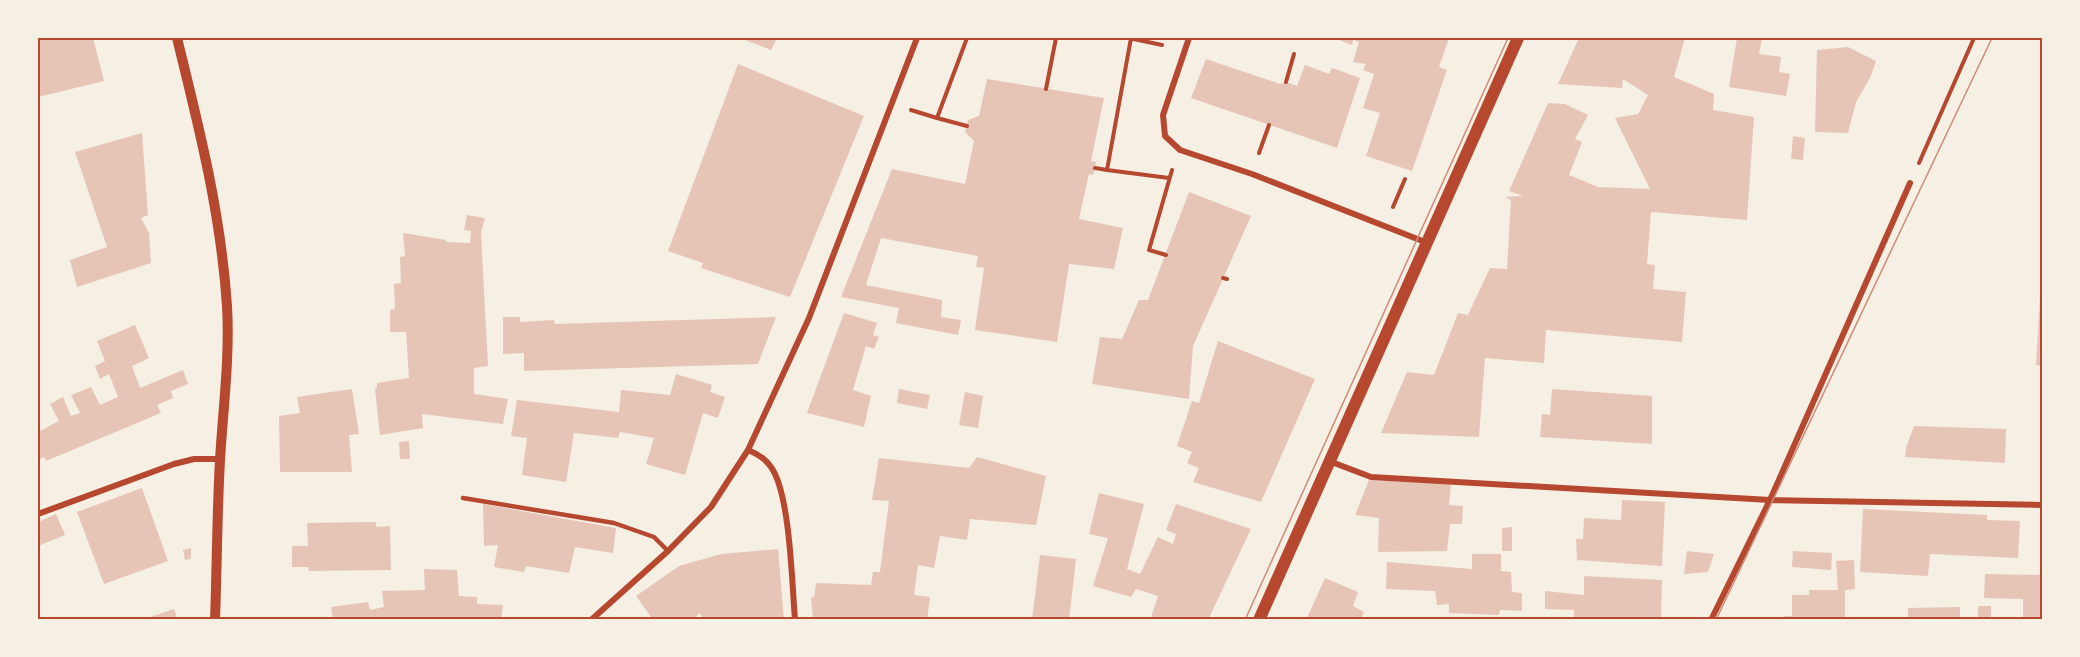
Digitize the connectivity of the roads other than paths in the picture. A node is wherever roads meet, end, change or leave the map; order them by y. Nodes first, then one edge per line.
1 (177, 38) edge
2 (917, 38) edge
3 (1190, 38) edge
4 (1518, 38) edge
5 (1910, 183) road end
6 (1425, 242) junction
7 (748, 450) junction
8 (220, 459) junction
9 (1328, 461) junction
10 (463, 498) dead end
11 (1770, 500) junction
12 (2043, 505) edge
13 (38, 514) edge
14 (668, 551) junction
15 (215, 620) edge
16 (591, 620) edge
17 (795, 620) edge
18 (1259, 620) edge
19 (1711, 620) edge

1 - 8 street
2 - 7 street
3 - 6 street
4 - 6 main road
5 - 11 street
6 - 9 main road
7 - 14 street
7 - 17 street
8 - 13 street
8 - 15 street
9 - 11 street
9 - 18 main road
10 - 14 lane
11 - 12 street
11 - 19 street
14 - 16 street

